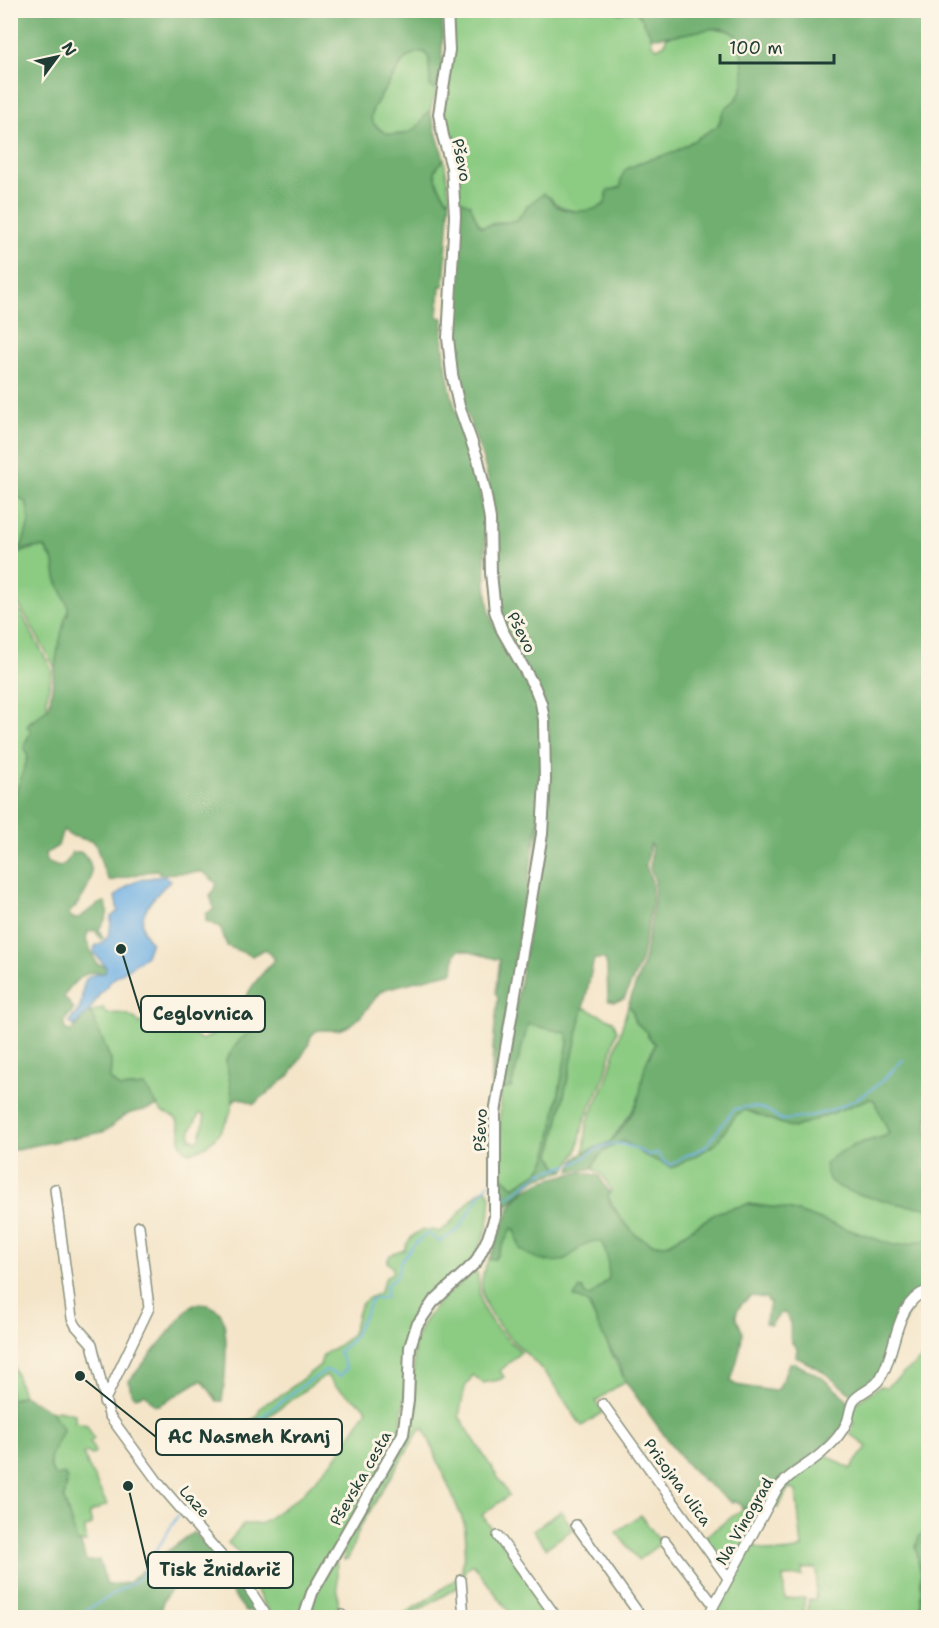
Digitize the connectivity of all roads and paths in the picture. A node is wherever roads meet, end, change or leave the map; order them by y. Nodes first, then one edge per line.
1 (447, 10) edge
2 (56, 1189) dead end
3 (139, 1226) dead end
4 (476, 1262) joint
5 (928, 1290) edge
6 (104, 1402) junction
7 (603, 1404) dead end
8 (576, 1525) dead end
9 (498, 1536) dead end
10 (665, 1541) dead end
11 (728, 1578) junction
12 (461, 1580) dead end
13 (714, 1605) junction
14 (268, 1617) edge
15 (304, 1617) edge
16 (464, 1617) edge
17 (557, 1617) edge
18 (642, 1617) edge
19 (707, 1617) edge

1 - 4 street, Pševo
2 - 6 street, Laze
3 - 6 street
4 - 15 street, Pševska cesta
5 - 11 street, Na Vinograd
6 - 14 street, Laze
7 - 11 street, Prisojna ulica
8 - 18 street
9 - 17 street
10 - 13 street
11 - 13 street, Na Vinograd
12 - 16 street
13 - 19 street, Na Vinograd

